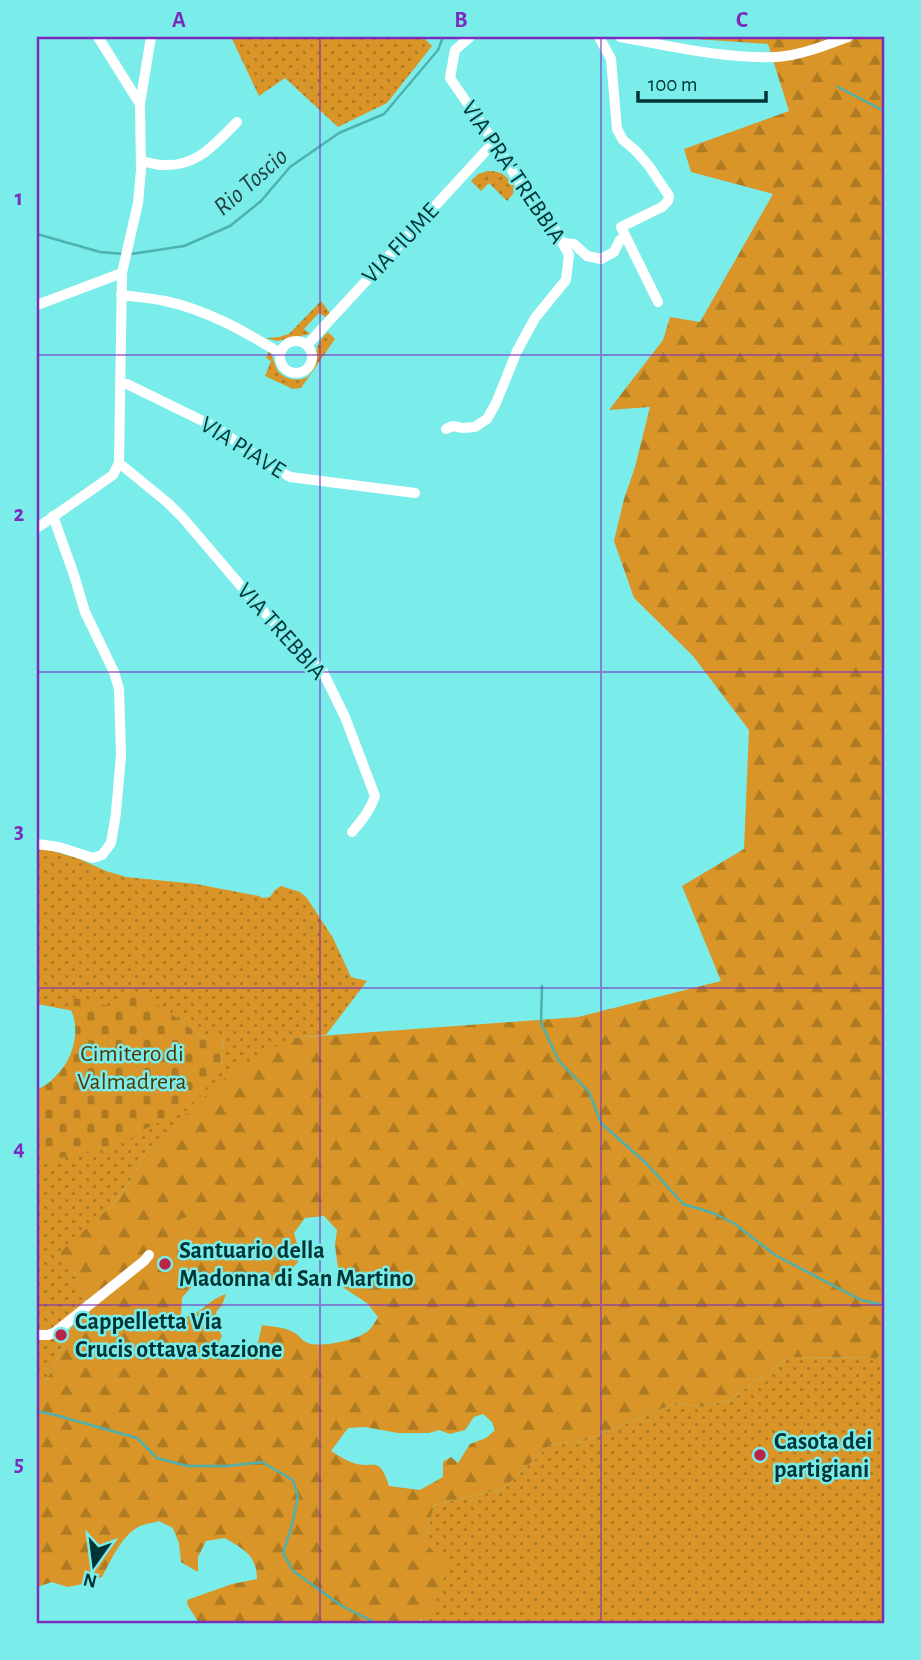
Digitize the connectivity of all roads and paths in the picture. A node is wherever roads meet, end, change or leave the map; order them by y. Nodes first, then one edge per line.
1 (98, 37) edge
2 (151, 37) edge
3 (470, 37) edge
4 (600, 37) edge
5 (620, 37) edge
6 (848, 37) edge
7 (140, 104) junction
8 (237, 122) dead end
9 (494, 142) junction
10 (141, 161) junction
11 (620, 240) dead end
12 (563, 243) junction
13 (122, 273) junction
14 (121, 295) junction
15 (658, 302) dead end
16 (37, 304) edge
17 (307, 345) junction
18 (280, 353) junction
19 (120, 384) junction
20 (446, 429) dead end
21 (118, 463) junction
22 (415, 493) dead end
23 (53, 516) junction
24 (37, 528) edge
25 (352, 832) dead end
26 (37, 844) edge
27 (149, 1255) dead end
28 (37, 1335) edge

1 - 7 street
2 - 7 street
3 - 9 street, VIA PRA' TREBBIA
4 - 15 street
5 - 6 street
7 - 10 street
8 - 10 street
9 - 12 street, VIA PRA' TREBBIA
9 - 17 street, VIA FIUME
10 - 13 street
11 - 12 street
12 - 20 street, VIA PRA' TREBBIA
13 - 14 street
13 - 16 street
14 - 18 street
14 - 19 street
17 - 18 street
17 - 18 street
19 - 21 street
19 - 22 street, VIA PIAVE
21 - 23 street
21 - 25 street, VIA TREBBIA
23 - 24 street
23 - 26 street
27 - 28 street

